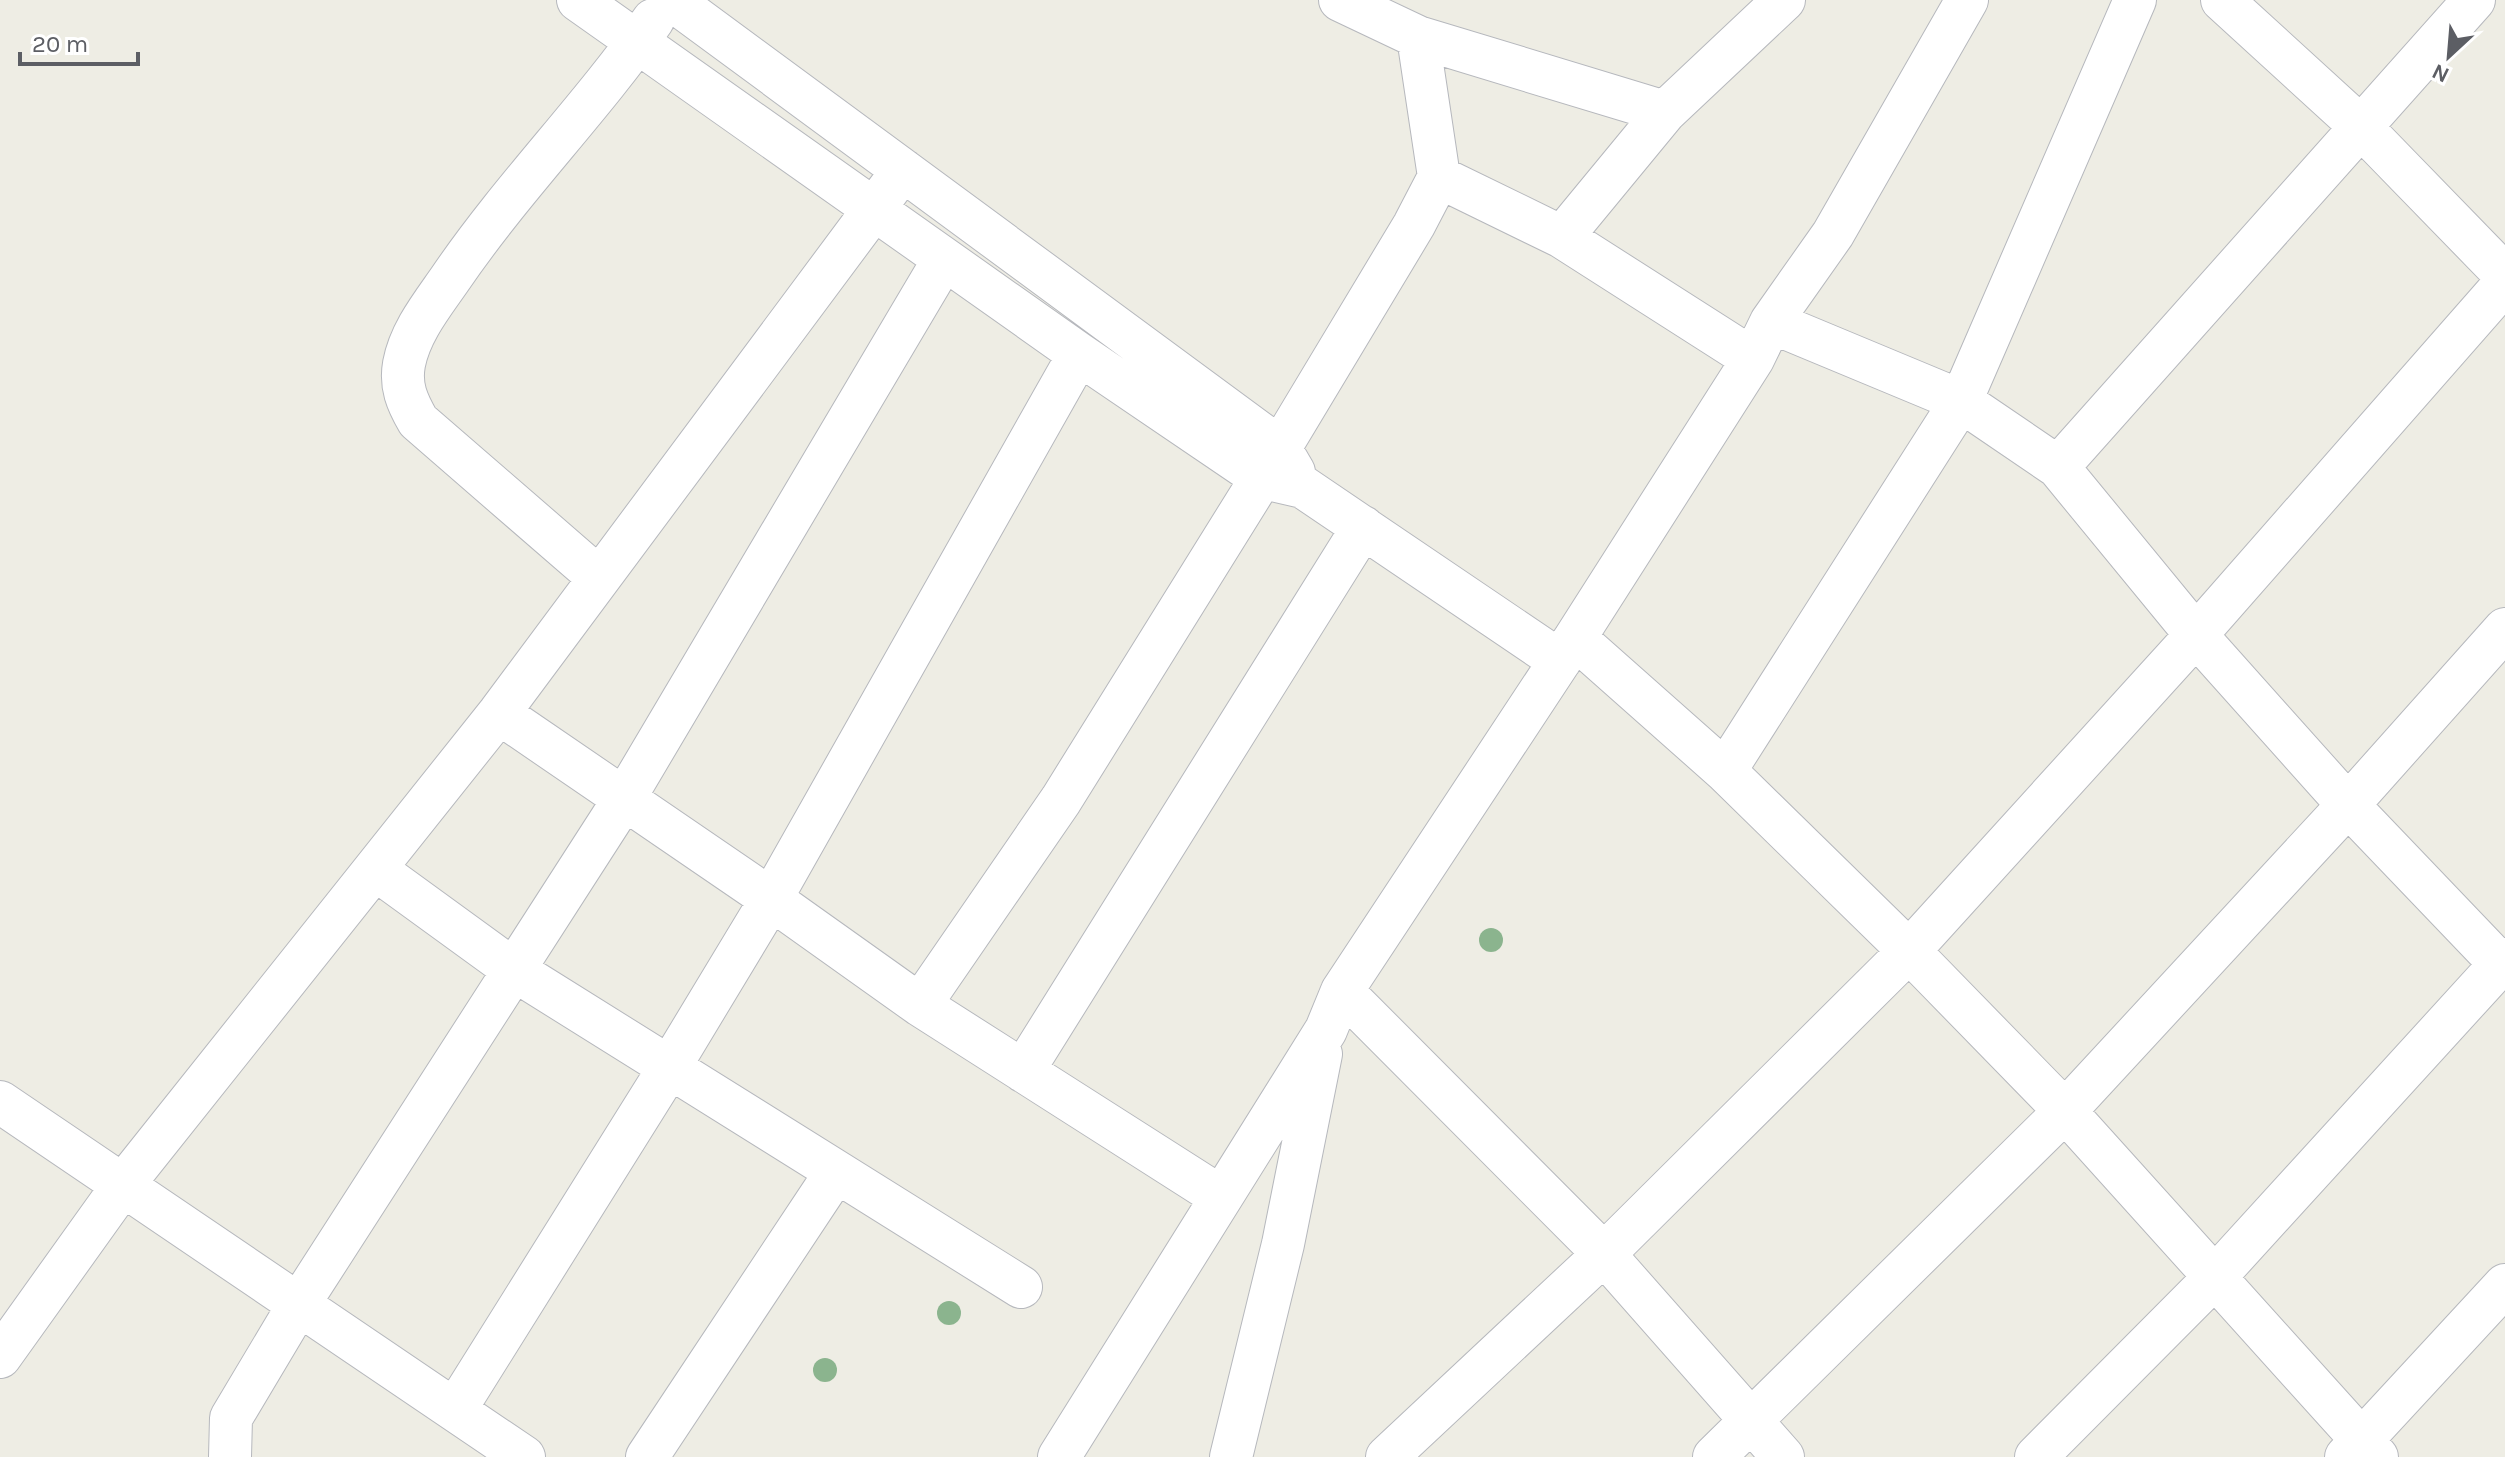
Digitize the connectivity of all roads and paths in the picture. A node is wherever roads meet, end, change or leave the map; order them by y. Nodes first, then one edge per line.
1 (578, 0) edge
2 (670, 0) edge
3 (1340, 0) edge
4 (1784, 0) edge
5 (1967, 0) edge
6 (2135, 0) edge
7 (2222, 0) edge
8 (2474, 0) edge
9 (1418, 37) junction
10 (637, 43) junction
11 (1665, 112) junction
12 (2361, 127) junction
13 (903, 170) junction
14 (1439, 177) junction
15 (873, 208) junction
16 (1562, 237) junction
17 (944, 259) junction
18 (2505, 275) edge
19 (2505, 283) edge
20 (1771, 322) junction
21 (1079, 354) junction
22 (1753, 359) junction
23 (1961, 401) junction
24 (1270, 463) junction
25 (2058, 467) junction
26 (1363, 527) junction
27 (599, 578) junction
28 (2505, 629) edge
29 (2196, 635) junction
30 (1568, 650) junction
31 (499, 713) junction
32 (1725, 771) junction
33 (624, 799) junction
34 (2348, 805) junction
35 (375, 869) junction
36 (771, 899) junction
37 (1909, 951) junction
38 (2504, 964) edge
39 (514, 970) junction
40 (1342, 991) junction
41 (920, 1005) junction
42 (1326, 1030) junction
43 (669, 1068) junction
44 (1023, 1071) junction
45 (0, 1102) edge
46 (2065, 1111) junction
47 (836, 1172) junction
48 (123, 1185) junction
49 (1221, 1197) junction
50 (1604, 1254) junction
51 (2215, 1277) junction
52 (2505, 1285) edge
53 (1021, 1287) dead end
54 (299, 1304) junction
55 (0, 1357) edge
56 (455, 1410) junction
57 (1752, 1423) junction
58 (2361, 1452) edge
59 (230, 1457) edge
60 (524, 1457) edge
61 (647, 1457) edge
62 (1059, 1457) edge
63 (1231, 1457) edge
64 (1387, 1457) edge
65 (1714, 1457) edge
66 (1783, 1457) edge
67 (2036, 1457) edge

1 - 10 street
2 - 10 street
2 - 13 street
3 - 9 street
4 - 11 street
5 - 20 street
6 - 23 street
7 - 12 street
8 - 12 street
9 - 11 street
9 - 14 street
10 - 15 street
10 - 27 street
11 - 16 street
12 - 18 street
12 - 25 street
13 - 15 street
13 - 24 street
14 - 16 street
14 - 24 street
15 - 17 street
15 - 27 street
16 - 22 street
17 - 21 street
17 - 33 street
19 - 29 street
20 - 22 street
20 - 23 street
21 - 24 street
21 - 36 street
22 - 30 street
23 - 25 street
23 - 32 street
24 - 26 street
24 - 41 street
25 - 29 street
26 - 30 street
26 - 44 street
27 - 31 street
28 - 34 street
29 - 34 street
29 - 37 street
30 - 32 street
30 - 40 street
31 - 33 street
31 - 35 street
32 - 37 street
33 - 36 street
33 - 39 street
34 - 38 street
34 - 46 street
35 - 39 street
35 - 48 street
36 - 41 street
36 - 43 street
37 - 46 street
37 - 50 street
38 - 51 street
39 - 43 street
39 - 54 street
40 - 42 street
40 - 50 street
41 - 44 street
42 - 49 street
42 - 63 street
43 - 47 street
43 - 56 street
44 - 49 street
45 - 48 street
46 - 51 street
46 - 57 street
47 - 53 street
47 - 61 street
48 - 54 street
48 - 55 street
49 - 62 street
50 - 57 street
50 - 64 street
51 - 58 street
51 - 67 street
52 - 58 street
54 - 56 street
54 - 59 street
56 - 60 street
57 - 65 street
57 - 66 street

